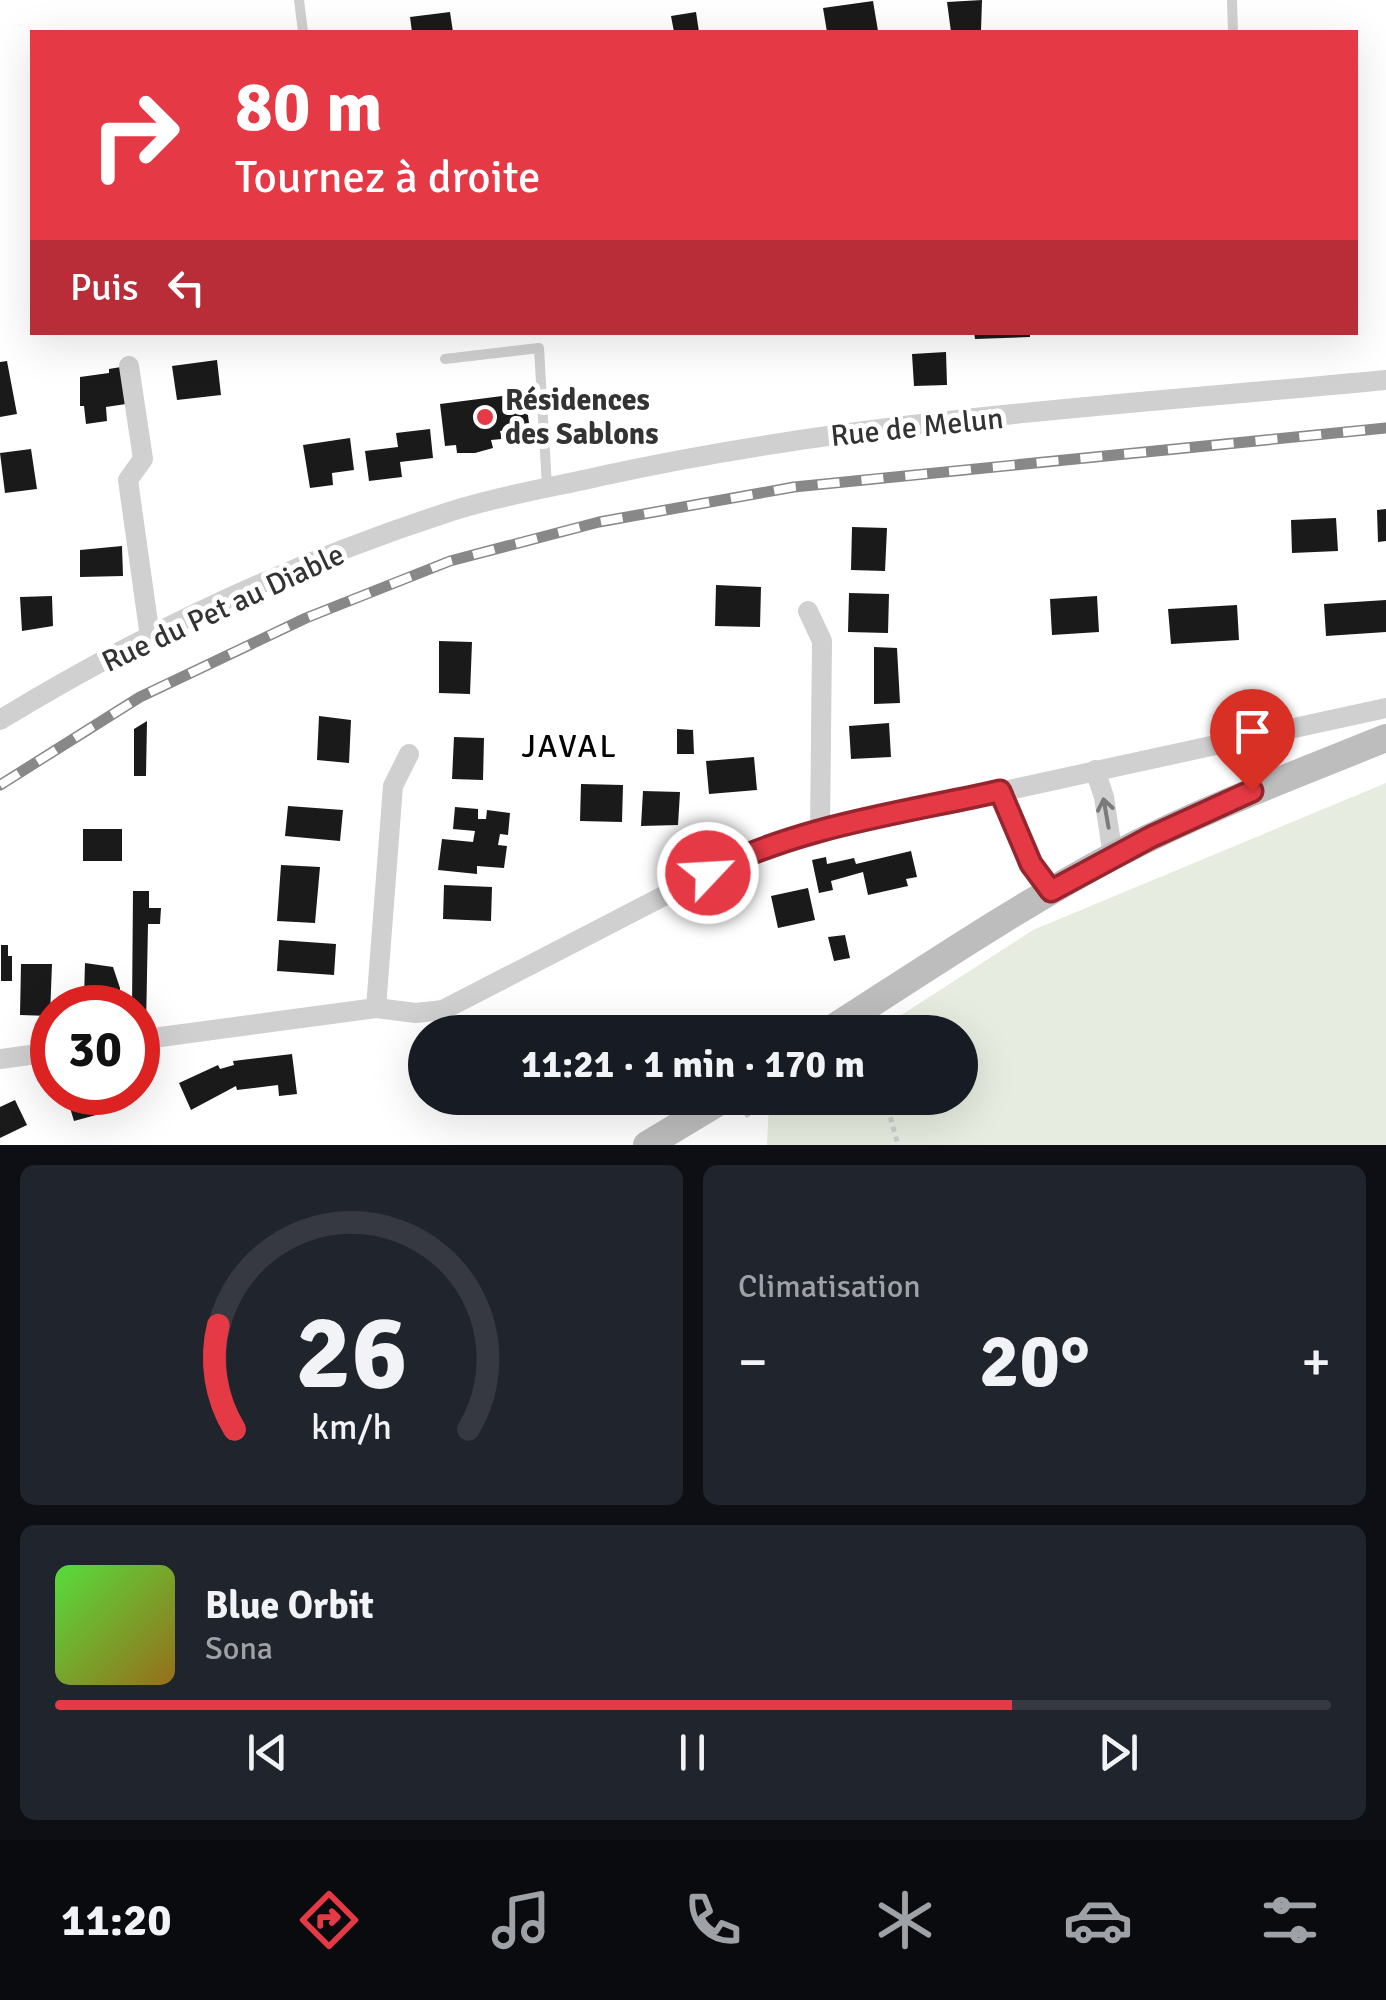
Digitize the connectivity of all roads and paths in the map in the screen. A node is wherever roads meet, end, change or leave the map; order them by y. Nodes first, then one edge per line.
1 (299, 0) edge
2 (1232, 0) edge
3 (304, 30) edge
4 (1233, 30) edge
5 (445, 360) dead end
6 (129, 366) dead end
7 (1386, 380) edge
8 (548, 488) junction
9 (454, 510) joint
10 (808, 610) dead end
11 (150, 637) junction
12 (1386, 708) edge
13 (0, 720) edge
14 (1386, 738) edge
15 (409, 754) dead end
16 (1095, 770) junction
17 (1000, 791) junction
18 (820, 831) junction
19 (1113, 856) junction
20 (1051, 891) junction
21 (376, 1008) junction
22 (855, 1015) edge
23 (160, 1037) edge
24 (30, 1055) edge
25 (0, 1059) edge
26 (697, 1115) edge
27 (890, 1115) edge
28 (647, 1145) edge
29 (898, 1145) edge

1 - 3 lane
2 - 4 lane
5 - 8 lane
6 - 11 street
7 - 8 street, Rue de Melun
8 - 9 street, Rue de Melun
9 - 11 street, Rue du Pet au Diable
10 - 18 street
11 - 13 street, Rue du Pet au Diable
12 - 16 street
14 - 19 main road
15 - 21 street
16 - 17 street
19 -> 16 street
17 - 18 street
17 - 20 street
18 - 21 street
19 - 20 main road
20 - 22 main road
21 - 23 street
24 - 25 street
26 - 28 main road
27 - 29 path

